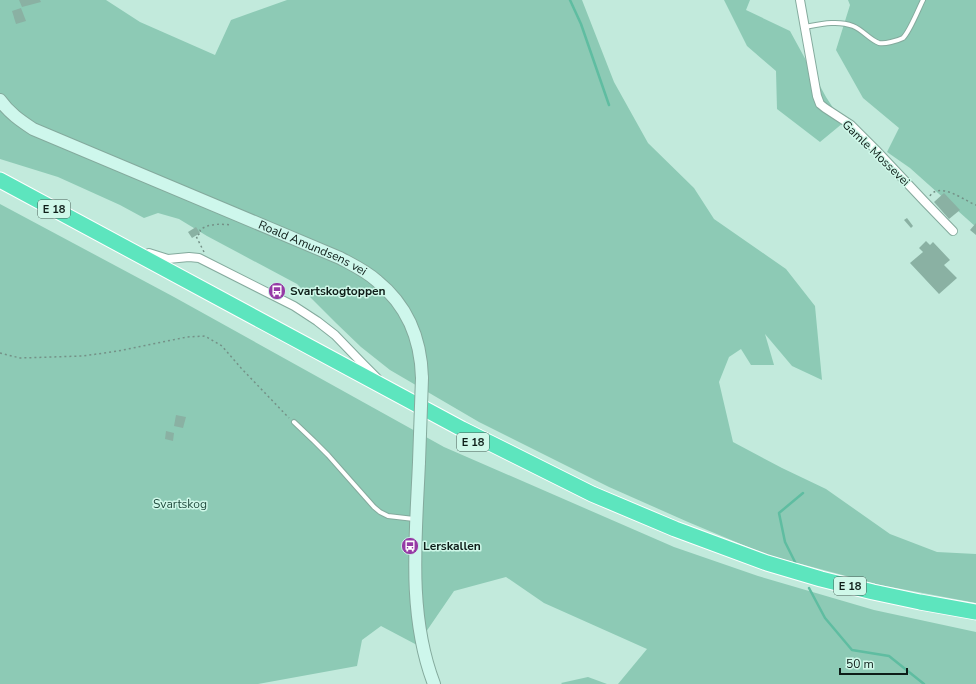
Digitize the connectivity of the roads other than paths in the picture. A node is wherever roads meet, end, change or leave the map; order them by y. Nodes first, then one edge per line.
1 (800, 0) edge
2 (923, 0) edge
3 (804, 27) junction
4 (0, 100) edge
5 (0, 180) edge
6 (0, 189) edge
7 (953, 231) dead end
8 (109, 239) junction
9 (391, 391) junction
10 (294, 422) road end
11 (417, 519) junction
12 (976, 612) edge
13 (976, 620) edge
14 (434, 684) edge

1 - 3 street, Gamle Mossevei
2 - 3 lane
3 - 7 street, Gamle Mossevei
4 - 11 main road, Roald Amundsens vei, bridge
5 - 8 highway, E 18
6 - 13 highway, E 18
8 - 9 highway, E 18
8 - 9 street
9 - 12 highway, E 18
10 - 11 lane
11 - 14 main road, Roald Amundsens vei

